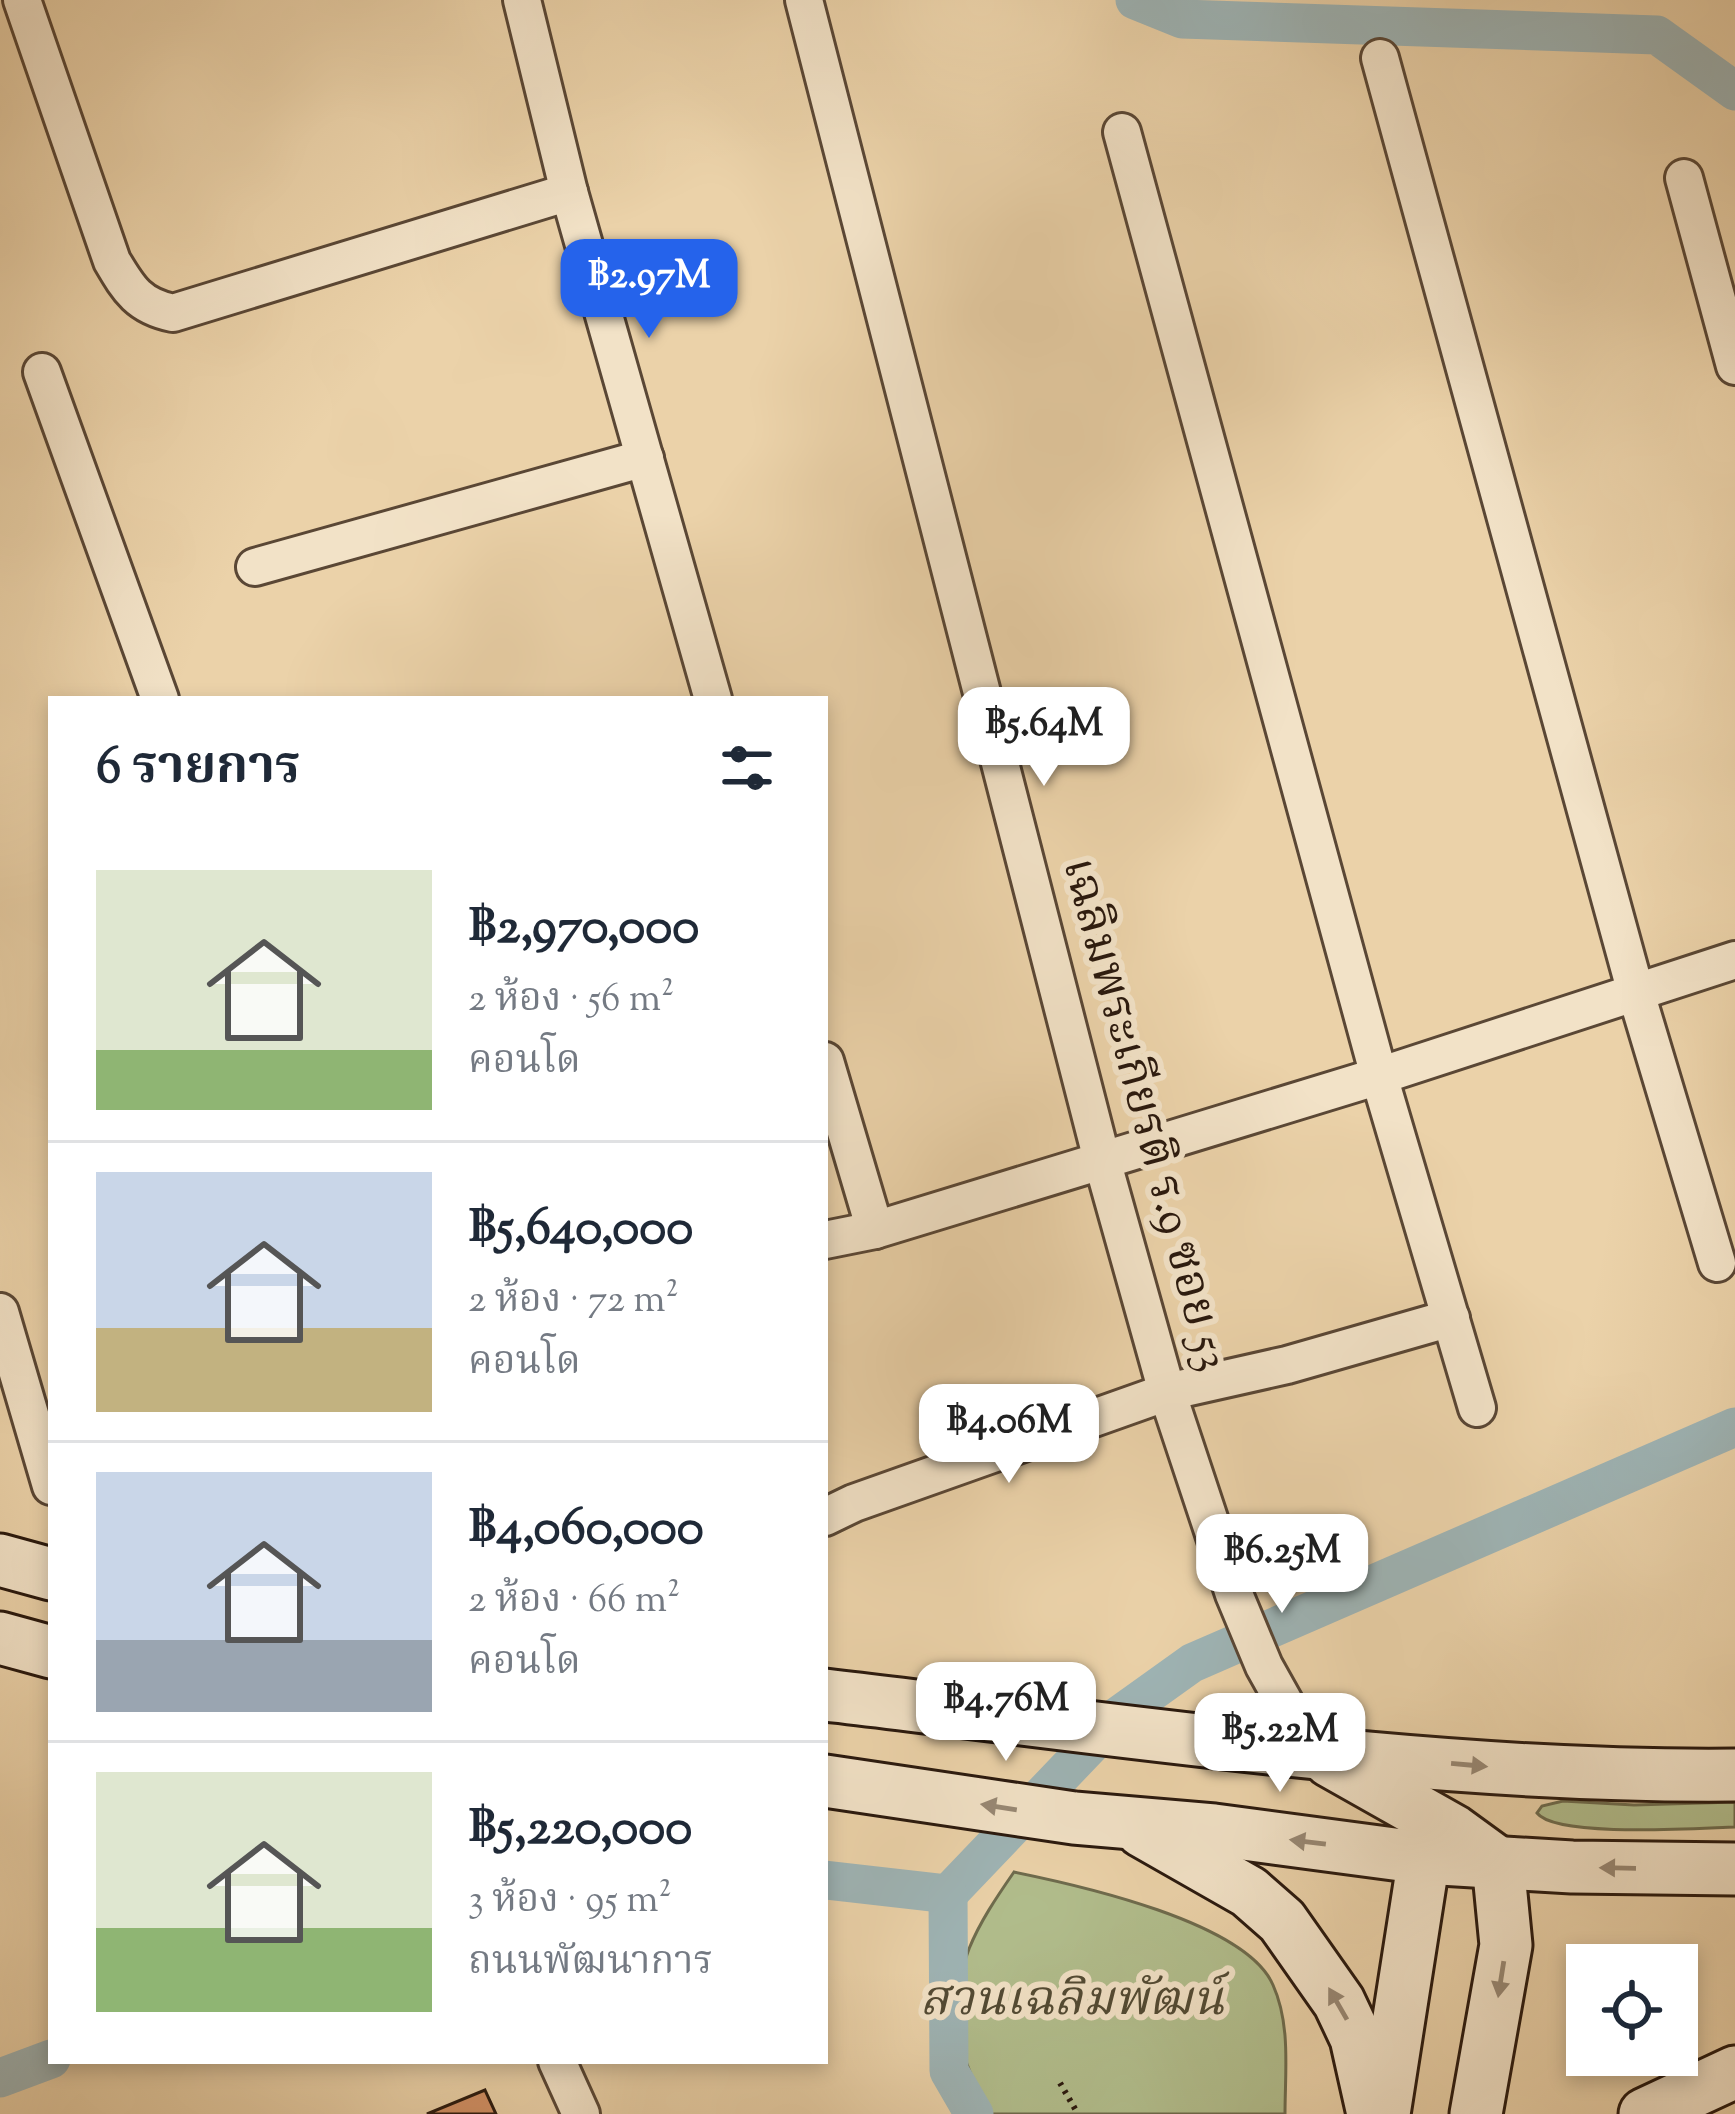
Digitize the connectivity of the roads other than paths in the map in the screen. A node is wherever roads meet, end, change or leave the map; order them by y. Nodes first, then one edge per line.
1 (22, 0) edge
2 (522, 0) edge
3 (804, 0) edge
4 (1380, 58) dead end
5 (1122, 132) dead end
6 (1684, 178) dead end
7 (569, 192) junction
8 (1735, 366) edge
9 (42, 372) dead end
10 (645, 458) junction
11 (256, 567) dead end
12 (159, 696) edge
13 (712, 696) edge
14 (1735, 960) edge
15 (1636, 993) junction
16 (828, 1071) edge
17 (1379, 1076) junction
18 (1102, 1160) junction
19 (875, 1230) junction
20 (828, 1239) edge
21 (1717, 1263) dead end
22 (0, 1312) edge
23 (1451, 1318) junction
24 (1167, 1392) junction
25 (1477, 1408) dead end
26 (48, 1476) edge
27 (828, 1516) edge
28 (0, 1559) edge
29 (48, 1573) edge
30 (0, 1638) edge
31 (48, 1651) edge
32 (828, 1695) edge
33 (1311, 1750) junction
34 (1552, 1773) junction
35 (1735, 1775) edge
36 (828, 1781) edge
37 (1126, 1822) junction
38 (1439, 1844) junction
39 (1498, 1863) junction
40 (1735, 1869) edge
41 (558, 2064) edge
42 (1735, 2072) edge
43 (581, 2114) edge
44 (1373, 2114) edge
45 (1384, 2114) edge
46 (1476, 2114) edge
47 (1645, 2114) edge

1 - 7 street
2 - 7 street
3 - 18 street, เฉลิมพระเกียรติ ร.9 ซอย 53
4 - 15 street
5 - 17 street
6 - 8 street
7 - 10 street
9 - 12 street
10 - 11 street
10 - 13 street
14 - 15 street
15 - 17 street
15 - 21 street
16 - 19 street
17 - 18 street
17 - 23 street
18 - 19 street
18 - 24 street, เฉลิมพระเกียรติ ร.9 ซอย 53
19 - 20 street
22 - 26 street
23 - 24 street
23 - 25 street
24 - 27 street
24 - 33 street, เฉลิมพระเกียรติ ร.9 ซอย 53
28 - 29 main road
30 - 31 main road
32 - 33 main road
33 -> 34 main road
33 - 38 main road
34 - 35 main road
34 - 38 main road
37 -> 36 main road
38 -> 37 main road
44 -> 37 main road
38 - 39 main road
38 - 45 main road
40 -> 39 main road
39 -> 46 main road
41 - 43 street
42 - 47 main road

